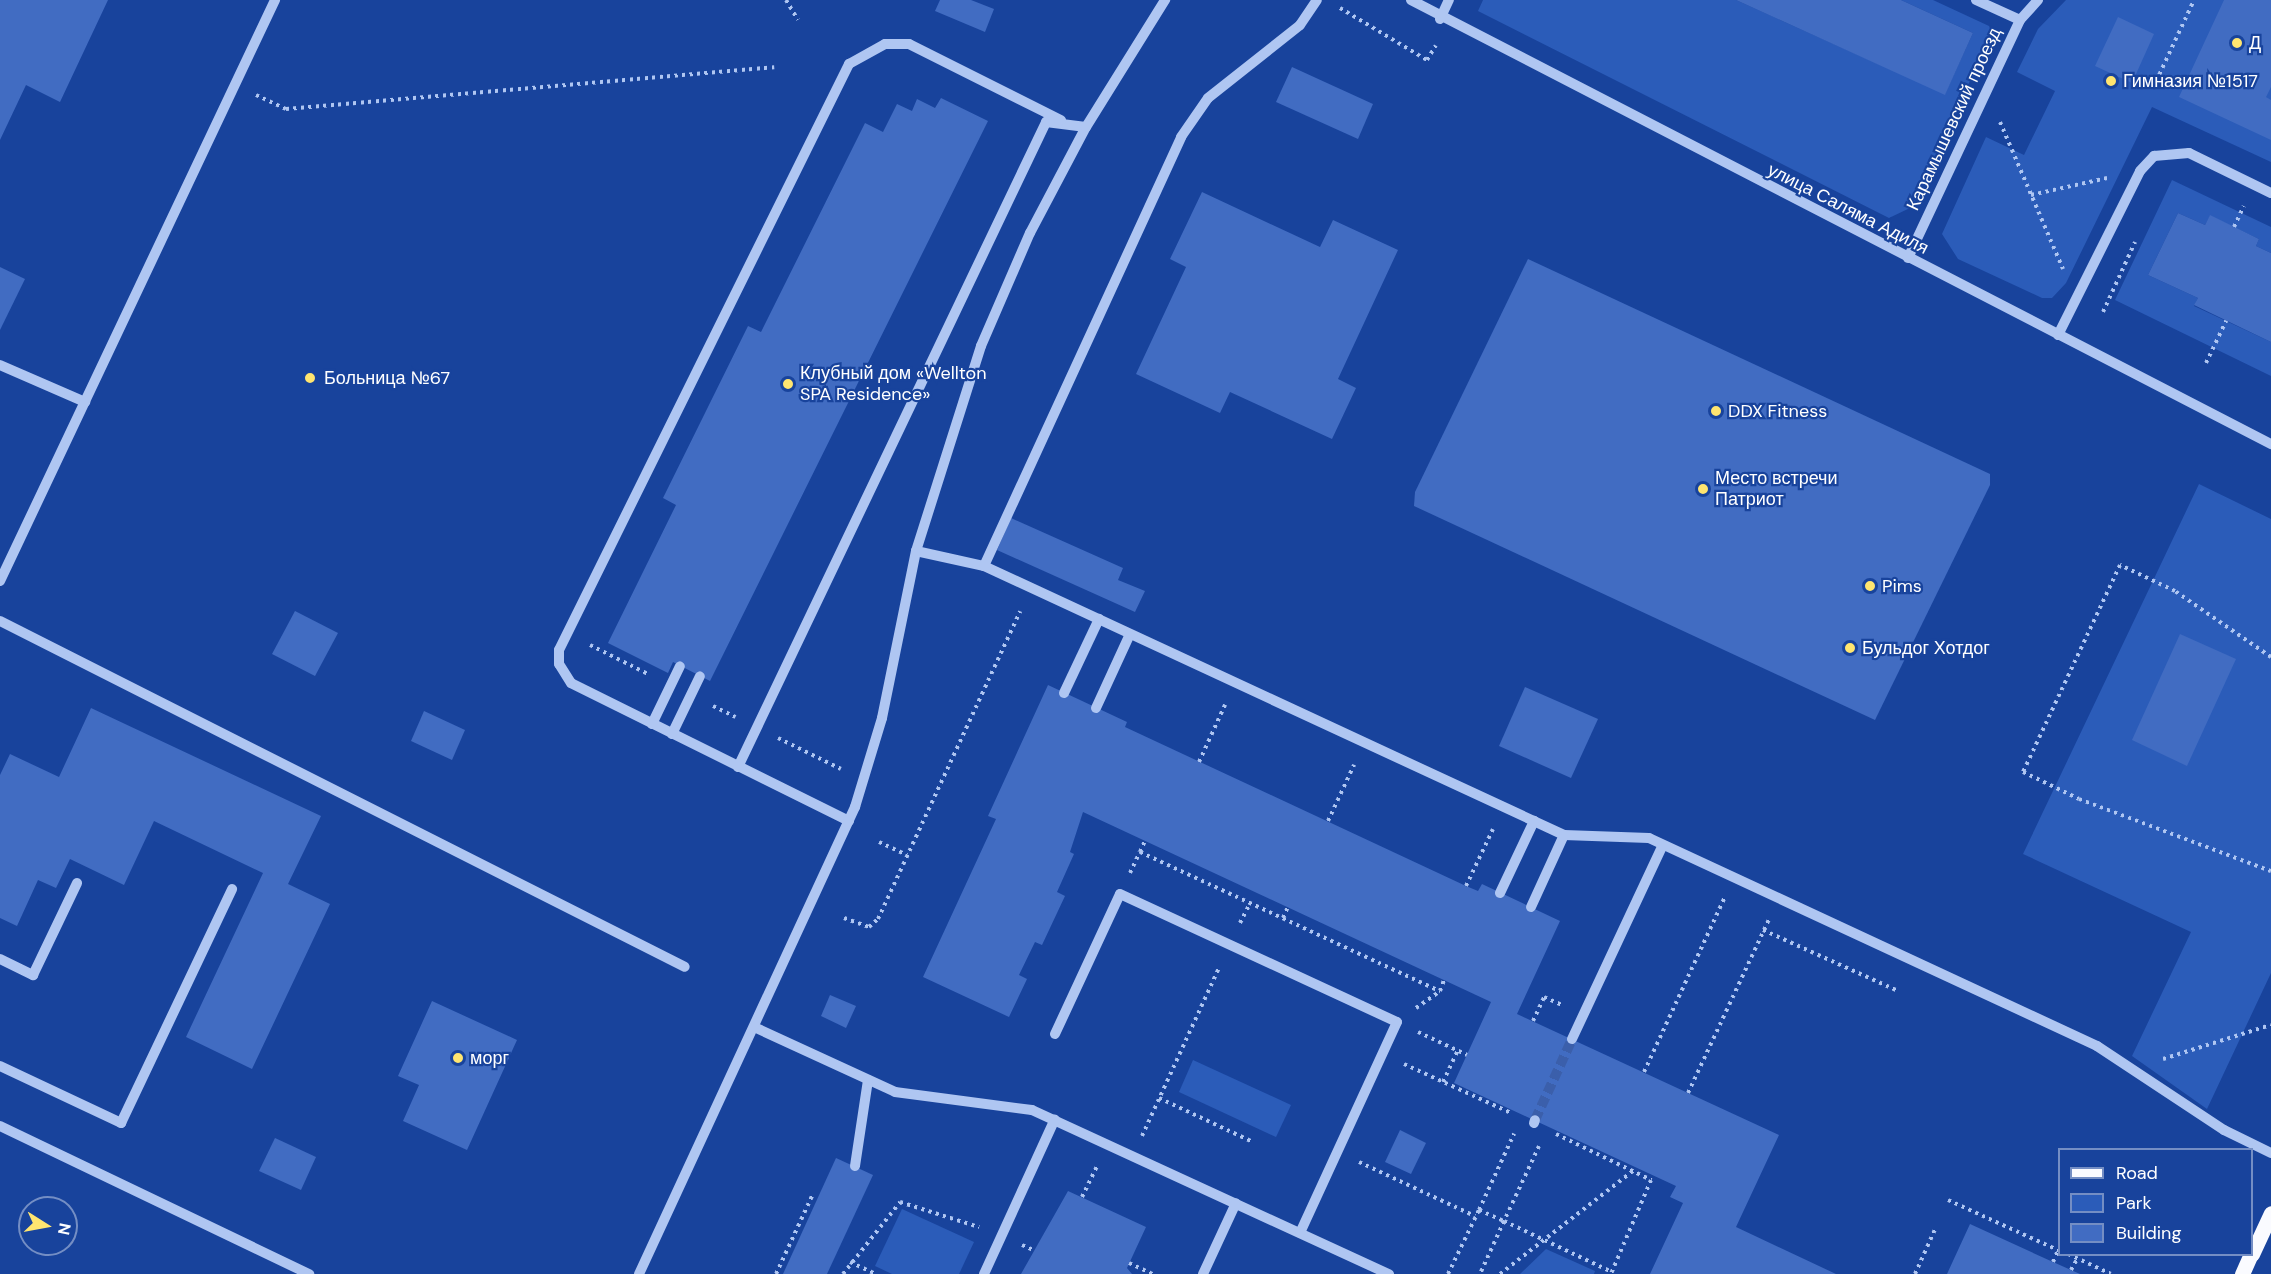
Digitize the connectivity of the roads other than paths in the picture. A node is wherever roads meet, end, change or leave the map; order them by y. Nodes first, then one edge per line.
1 (275, 0) edge
2 (1165, 0) edge
3 (1317, 0) edge
4 (1411, 0) edge
5 (1449, 0) edge
6 (1976, 0) edge
7 (2038, 0) edge
8 (1440, 19) junction
9 (2020, 20) junction
10 (1061, 120) junction
11 (1086, 127) junction
12 (2271, 193) edge
13 (1908, 258) junction
14 (2058, 335) junction
15 (0, 365) edge
16 (85, 402) junction
17 (2271, 444) edge
18 (916, 551) junction
19 (984, 566) junction
20 (0, 581) edge
21 (1099, 619) junction
22 (0, 621) edge
23 (1130, 634) junction
24 (680, 666) dead end
25 (700, 676) dead end
26 (1064, 693) dead end
27 (1096, 708) dead end
28 (652, 724) junction
29 (672, 734) junction
30 (738, 767) junction
31 (849, 821) junction
32 (1533, 821) junction
33 (1564, 836) junction
34 (1663, 845) junction
35 (77, 883) dead end
36 (232, 889) dead end
37 (1500, 893) dead end
38 (1531, 907) dead end
39 (0, 959) edge
40 (685, 968) dead end
41 (754, 1027) junction
42 (1055, 1034) dead end
43 (1572, 1039) tunnel mouth
44 (0, 1066) edge
45 (868, 1080) junction
46 (1055, 1119) junction
47 (0, 1126) edge
48 (2271, 1153) edge
49 (855, 1166) dead end
50 (1236, 1203) junction
51 (2271, 1213) edge
52 (1300, 1233) junction
53 (2253, 1250) edge
54 (2250, 1256) edge
55 (309, 1274) edge
56 (639, 1274) edge
57 (984, 1274) edge
58 (1203, 1274) edge
59 (1389, 1274) edge
60 (2242, 1274) edge

1 - 16 street
2 - 11 street
3 - 19 street
4 - 8 street, улица Саляма Адиля
5 - 8 street
6 - 9 street
7 - 9 street, Карамышевский проезд
8 - 13 street, улица Саляма Адиля
9 - 13 street, Карамышевский проезд
10 - 11 street
10 - 28 street
10 - 30 street
11 - 18 street
12 - 14 street
13 - 14 street, улица Саляма Адиля
14 - 17 street, улица Саляма Адиля
15 - 16 street
16 - 20 street
18 - 19 street
18 - 31 street
19 - 21 street
21 - 23 street
21 - 26 street
22 - 40 street
23 - 27 street
23 - 32 street
24 - 28 street
25 - 29 street
28 - 29 street
29 - 30 street
30 - 31 street
31 - 41 street
32 - 33 street
32 - 37 street
33 - 34 street
33 - 38 street
34 - 43 street
34 - 48 street
35 - 39 street
36 - 44 street
41 - 45 street
41 - 56 street
42 - 52 street
45 - 46 street
45 - 49 street
46 - 50 street
46 - 57 street
47 - 55 street
50 - 52 street
50 - 58 street
51 - 53 main road
52 - 59 street
54 - 60 main road

